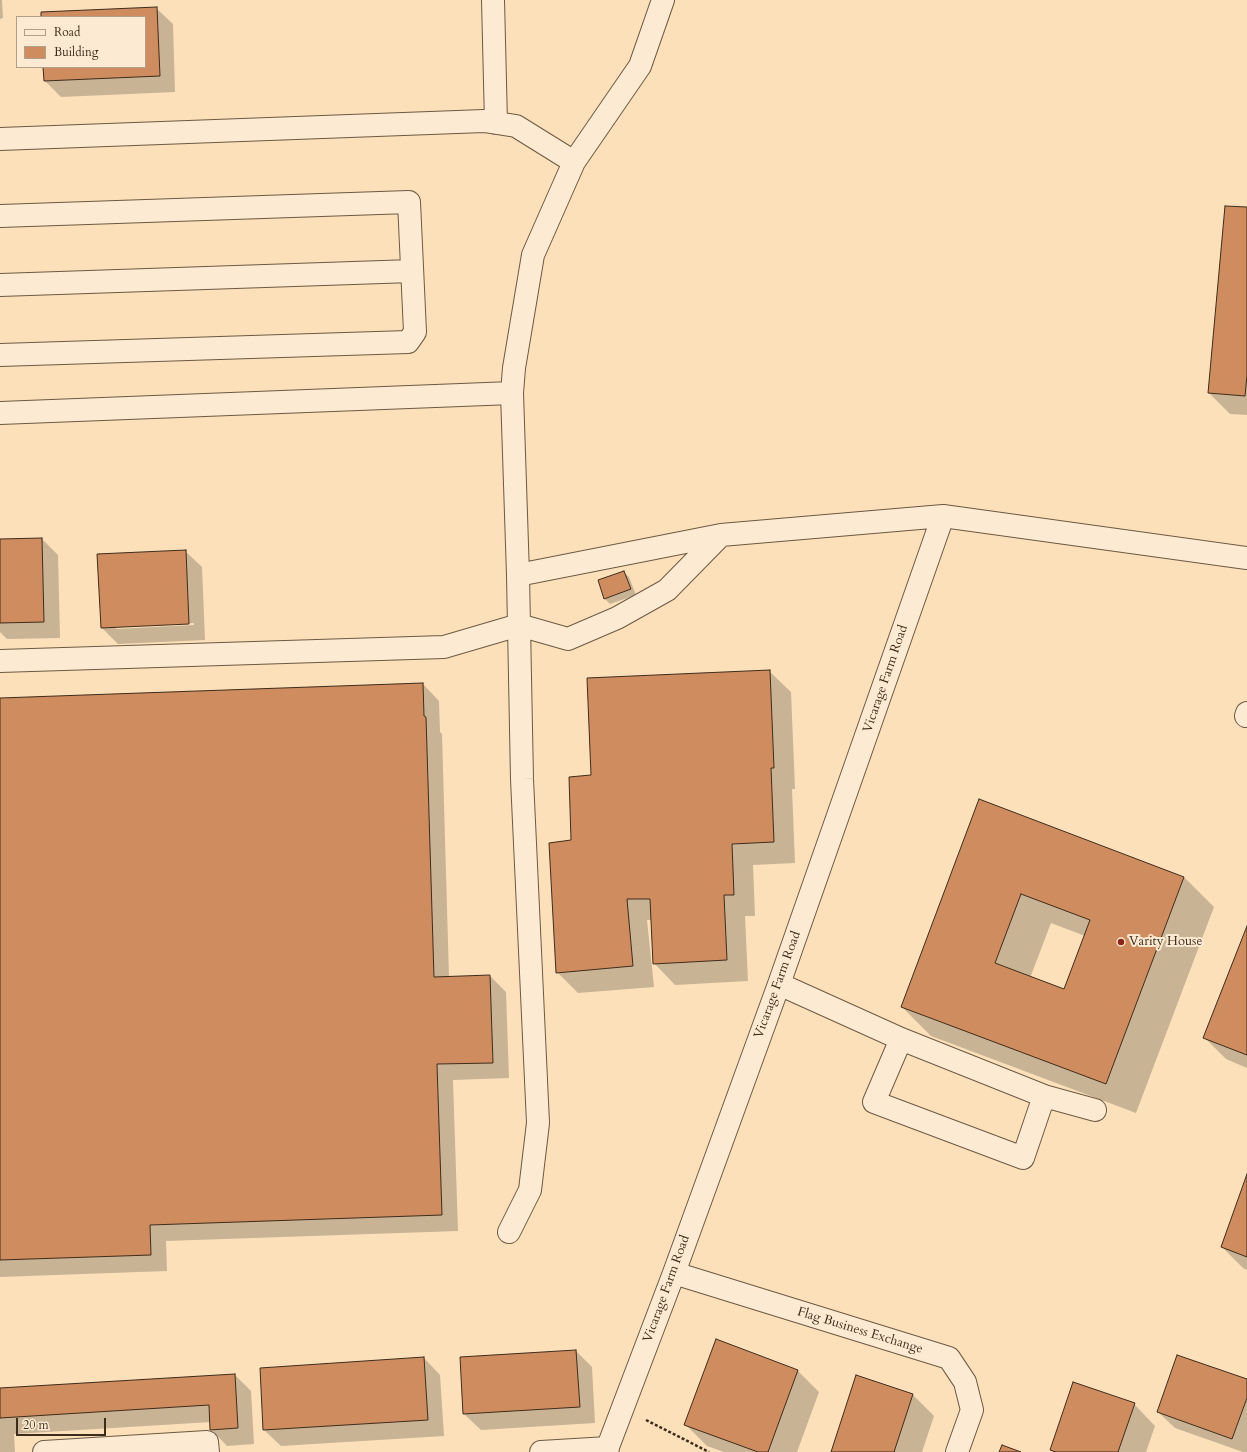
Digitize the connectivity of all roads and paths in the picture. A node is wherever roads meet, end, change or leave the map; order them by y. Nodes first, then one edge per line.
1 (493, 0) edge
2 (663, 0) edge
3 (496, 123) junction
4 (0, 139) edge
5 (574, 162) junction
6 (0, 216) edge
7 (412, 271) junction
8 (0, 285) edge
9 (0, 355) edge
10 (512, 393) junction
11 (0, 413) edge
12 (943, 516) junction
13 (721, 535) junction
14 (1247, 558) edge
15 (518, 575) junction
16 (519, 625) junction
17 (0, 660) edge
18 (779, 984) junction
19 (901, 1039) junction
20 (1044, 1096) junction
21 (1095, 1110) dead end
22 (508, 1232) dead end
23 (674, 1273) junction
24 (623, 1408) junction
25 (607, 1450) edge
26 (44, 1452) edge
27 (208, 1452) edge
28 (541, 1452) edge
29 (709, 1452) edge
30 (957, 1452) edge

1 - 3 street
2 - 5 street
3 - 4 street
3 - 5 street
5 - 10 street
6 - 7 street
7 - 8 street
7 - 9 street
10 - 11 street
10 - 15 street
12 - 13 street
12 - 14 street
12 - 18 street, Vicarage Farm Road
13 - 15 street
13 - 16 street
15 - 16 street
16 - 17 street
16 - 22 street
18 - 19 street
18 - 23 street, Vicarage Farm Road
19 - 20 street
19 - 20 street
20 - 21 street
23 - 24 street, Vicarage Farm Road
23 - 30 street, Flag Business Exchange
24 - 25 street, Vicarage Farm Road
24 - 29 path
25 - 28 street
26 - 27 street

